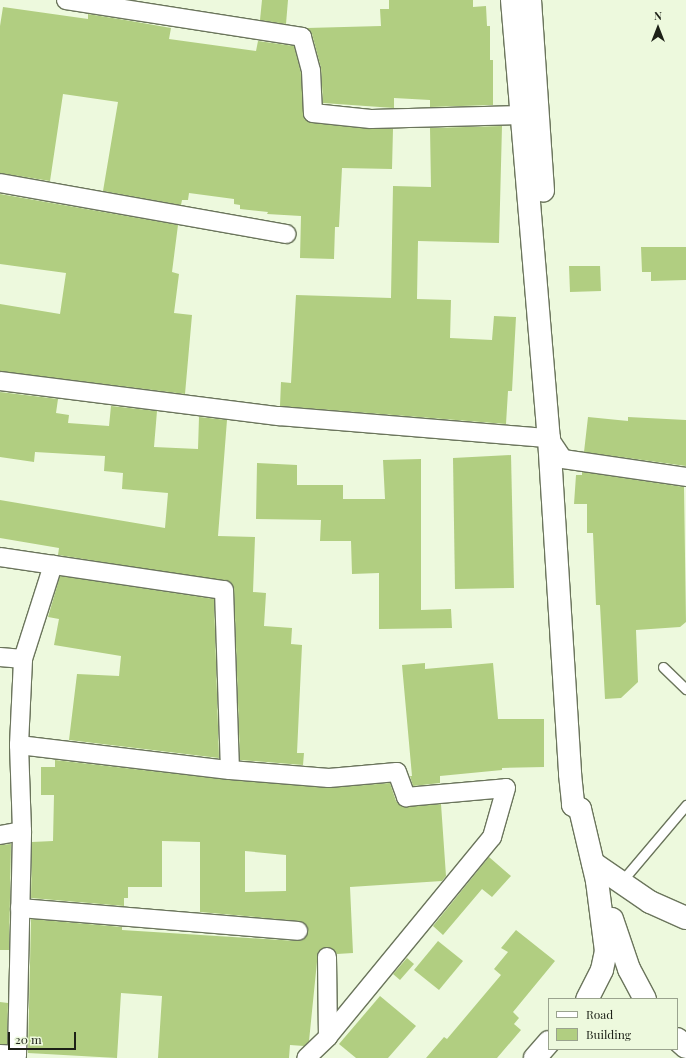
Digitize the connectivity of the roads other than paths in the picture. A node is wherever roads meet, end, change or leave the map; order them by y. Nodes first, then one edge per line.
1 (66, 0) edge
2 (512, 0) edge
3 (530, 0) edge
4 (522, 115) junction
5 (0, 183) edge
6 (287, 234) dead end
7 (0, 381) edge
8 (549, 438) junction
9 (563, 459) junction
10 (686, 477) edge
11 (0, 557) edge
12 (52, 565) junction
13 (0, 657) edge
14 (23, 659) junction
15 (663, 667) dead end
16 (686, 689) edge
17 (19, 745) junction
18 (230, 770) junction
19 (686, 805) edge
20 (580, 809) junction
21 (22, 832) junction
22 (0, 834) edge
23 (595, 872) junction
24 (620, 883) junction
25 (20, 908) junction
26 (686, 918) edge
27 (298, 931) dead end
28 (327, 957) dead end
29 (588, 998) edge
30 (644, 998) edge
31 (328, 1037) junction
32 (678, 1040) edge
33 (548, 1043) edge
34 (686, 1047) edge
35 (14, 1056) edge
36 (306, 1058) edge
37 (535, 1058) edge

1 - 4 street
2 - 4 street
3 - 9 street
4 - 8 street
5 - 6 street
7 - 8 street
8 - 9 street
8 - 20 street
9 - 10 street
9 - 20 street
11 - 12 street
12 - 14 street
12 - 18 street
13 - 14 street
14 - 17 street
15 - 16 lane
17 - 18 street
17 - 21 street
18 - 31 street
19 - 24 lane
20 - 23 street
21 - 22 street
21 - 25 street
23 - 24 street
23 - 29 street
23 - 30 street
24 - 26 street
25 - 27 street
25 - 35 street
28 - 31 street
31 - 36 street
32 - 34 street
33 - 37 street

